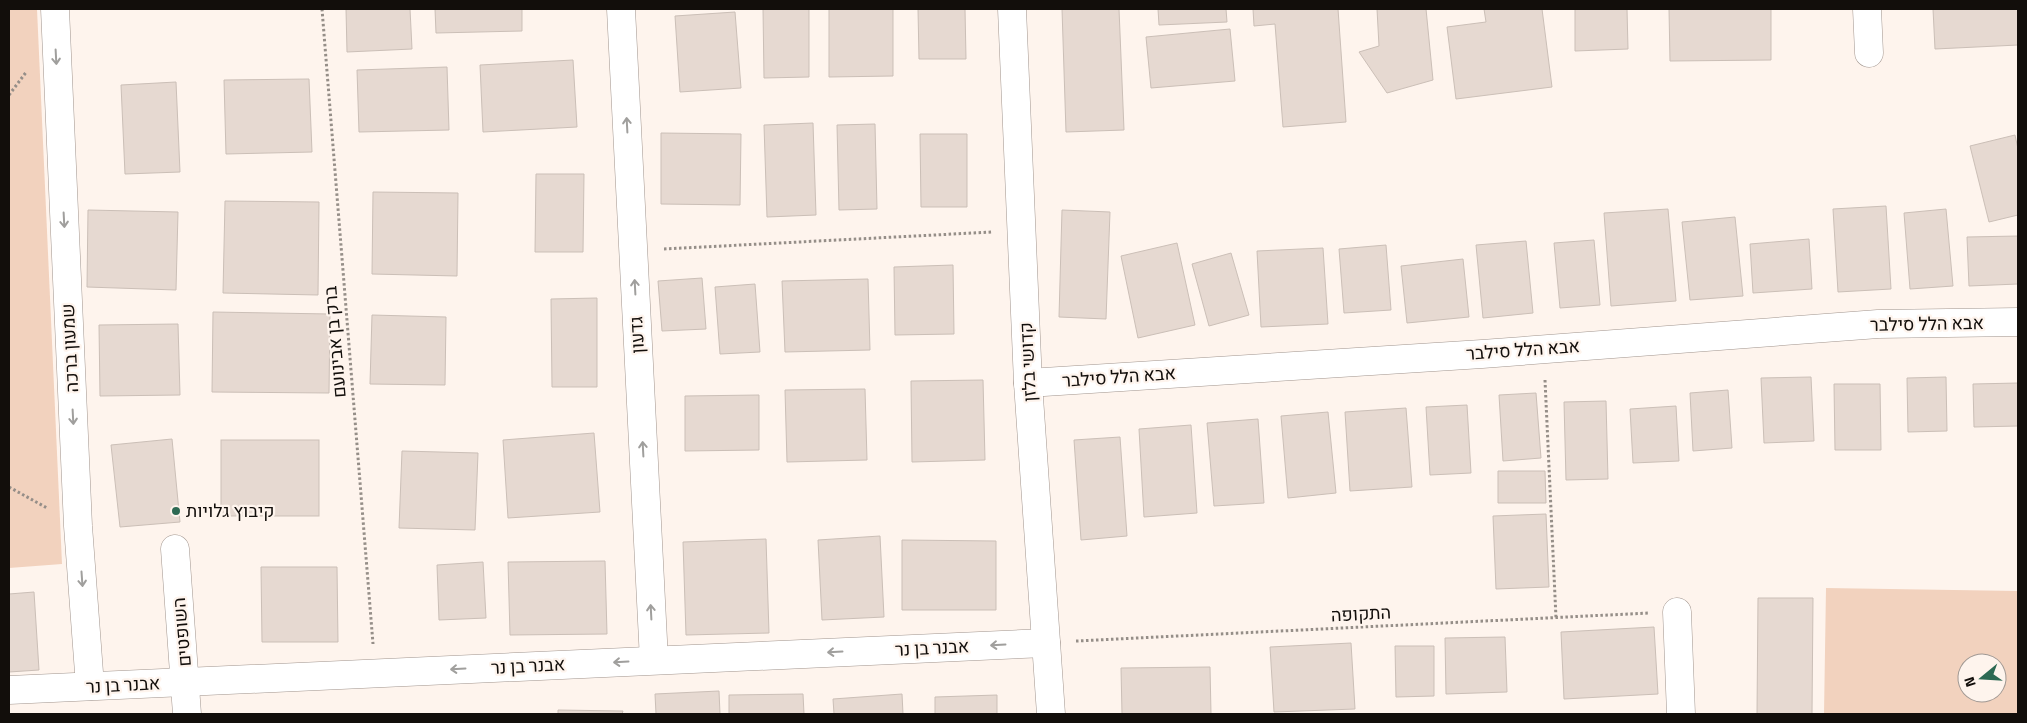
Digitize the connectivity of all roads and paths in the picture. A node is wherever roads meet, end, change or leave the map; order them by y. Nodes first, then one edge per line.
1 (54, 9) edge
2 (322, 9) edge
3 (621, 9) edge
4 (1012, 9) edge
5 (1867, 9) edge
6 (1869, 53) dead end
7 (1022, 231) junction
8 (633, 251) junction
9 (2018, 322) edge
10 (1544, 349) junction
11 (1028, 383) junction
12 (9, 487) edge
13 (78, 526) junction
14 (175, 550) dead end
15 (1677, 612) joint
16 (1556, 618) junction
17 (1046, 643) junction
18 (654, 660) junction
19 (375, 673) junction
20 (186, 682) junction
21 (90, 686) junction
22 (9, 690) edge
23 (187, 714) edge
24 (1051, 714) edge
25 (1681, 714) edge

1 -> 13 street, שמעון ברכה
2 - 19 path, ברק בן אבינועם
8 -> 3 street, גדעון
4 - 7 street, קדושי בלזן
5 - 6 street
7 - 8 path
7 - 11 street, קדושי בלזן
18 -> 8 street, גדעון
9 - 10 street, אבא הלל סילבר
10 - 11 street, אבא הלל סילבר
10 - 16 path
11 - 17 street, קדושי בלזן
12 - 13 path
13 -> 21 street, שמעון ברכה
14 - 20 street, השופטים
15 - 16 path, התקופה
15 - 25 street
16 - 17 path, התקופה
17 -> 18 street, אבנר בן נר
17 - 24 street, קדושי בלזן
18 -> 19 street, אבנר בן נר
19 - 20 street, אבנר בן נר
20 - 21 street, אבנר בן נר
20 - 23 street, השופטים
21 - 22 street, אבנר בן נר

